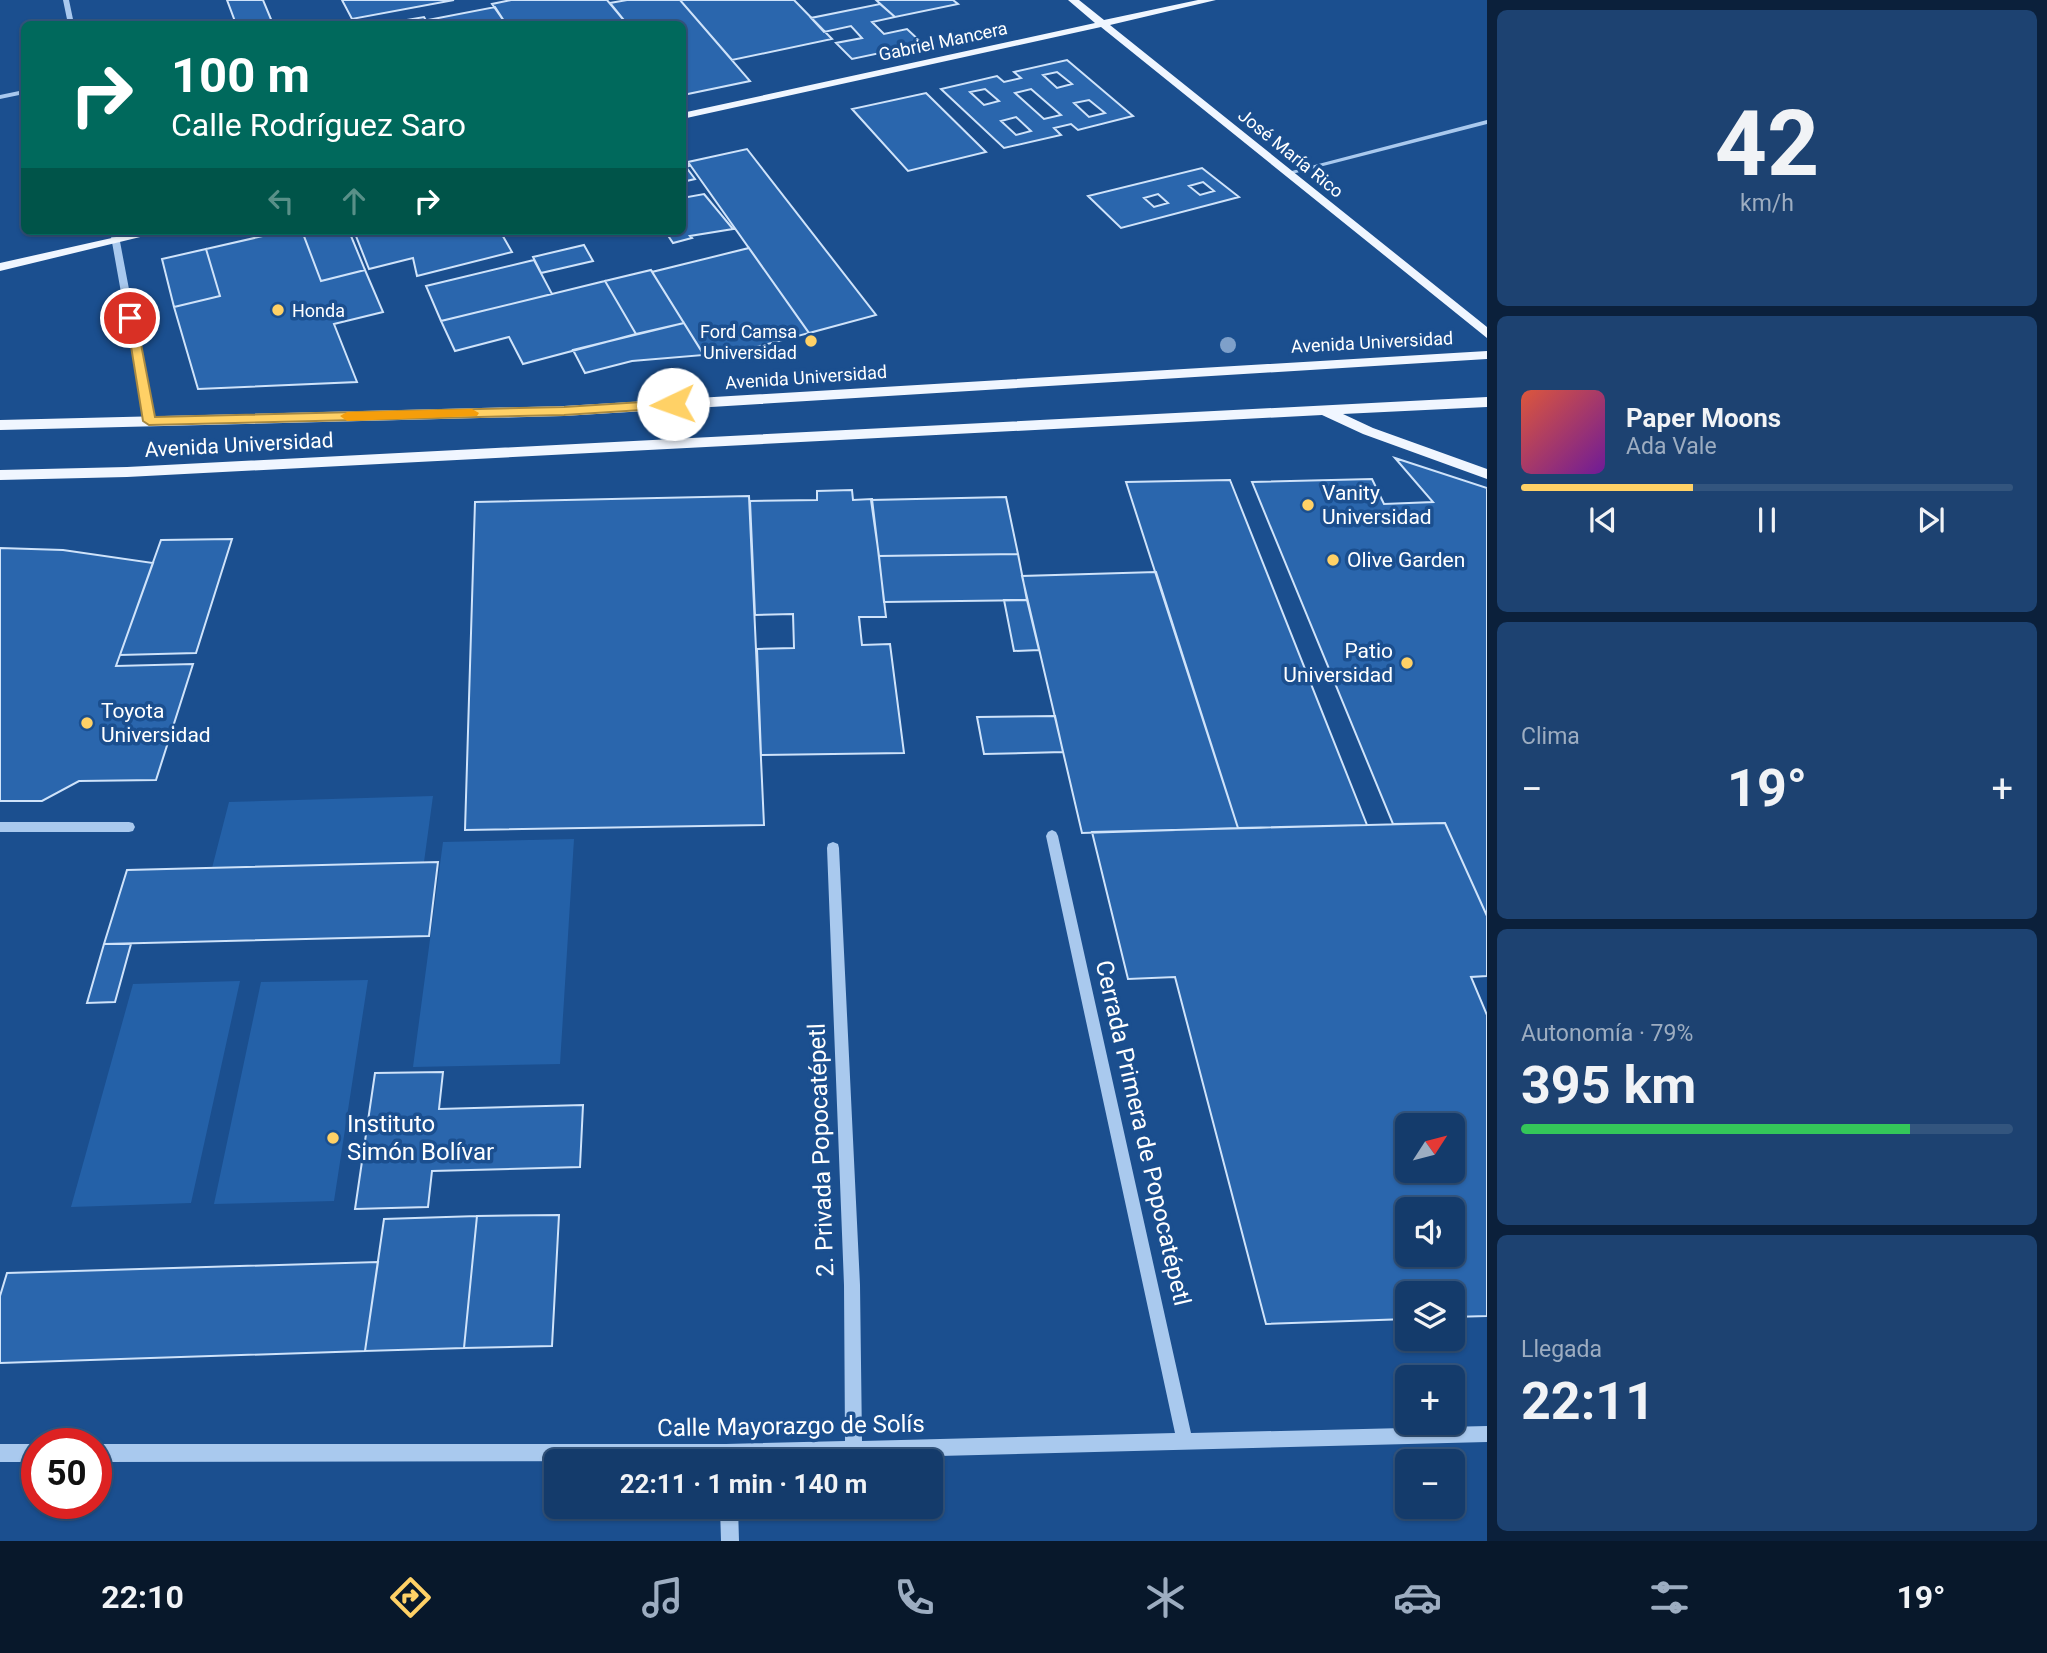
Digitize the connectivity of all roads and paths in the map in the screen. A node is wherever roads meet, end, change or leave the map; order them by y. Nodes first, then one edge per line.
1 (66, 0) edge
2 (1073, 0) edge
3 (1211, 0) edge
4 (70, 21) edge
5 (1103, 24) junction
6 (21, 93) edge
7 (0, 97) edge
8 (686, 115) edge
9 (1487, 122) edge
10 (1288, 173) junction
11 (115, 236) edge
12 (0, 267) edge
13 (1487, 334) edge
14 (1487, 355) edge
15 (1487, 402) edge
16 (1324, 410) junction
17 (149, 421) junction
18 (0, 425) edge
19 (1487, 474) edge
20 (0, 475) edge
21 (0, 827) edge
22 (129, 827) dead end
23 (1052, 836) dead end
24 (833, 848) dead end
25 (1487, 1434) edge
26 (1185, 1441) junction
27 (854, 1449) edge
28 (891, 1449) edge
29 (0, 1453) edge
30 (21, 1453) edge
31 (112, 1453) edge
32 (544, 1456) edge
33 (729, 1519) edge
34 (730, 1541) edge

1 - 4 street
2 - 5 main road, José María Rico
3 - 5 main road, Gabriel Mancera
5 - 8 main road, Gabriel Mancera
5 - 10 main road, José María Rico
6 - 7 street
9 - 10 street
10 - 13 main road, José María Rico
11 - 12 main road
11 - 17 street
14 - 17 main road, Avenida Universidad
15 - 16 main road, Avenida Universidad
16 - 19 main road
16 - 20 main road, Avenida Universidad
17 - 18 main road, Avenida Universidad
21 - 22 street
23 - 26 street, Cerrada Primera de Popocatépetl
24 - 27 street, 2. Privada Popocatépetl
25 - 26 street, Calle Mayorazgo de Solís
26 - 28 street, Calle Mayorazgo de Solís
29 - 30 street
31 - 32 street, Calle Mayorazgo de Solís
33 - 34 street

